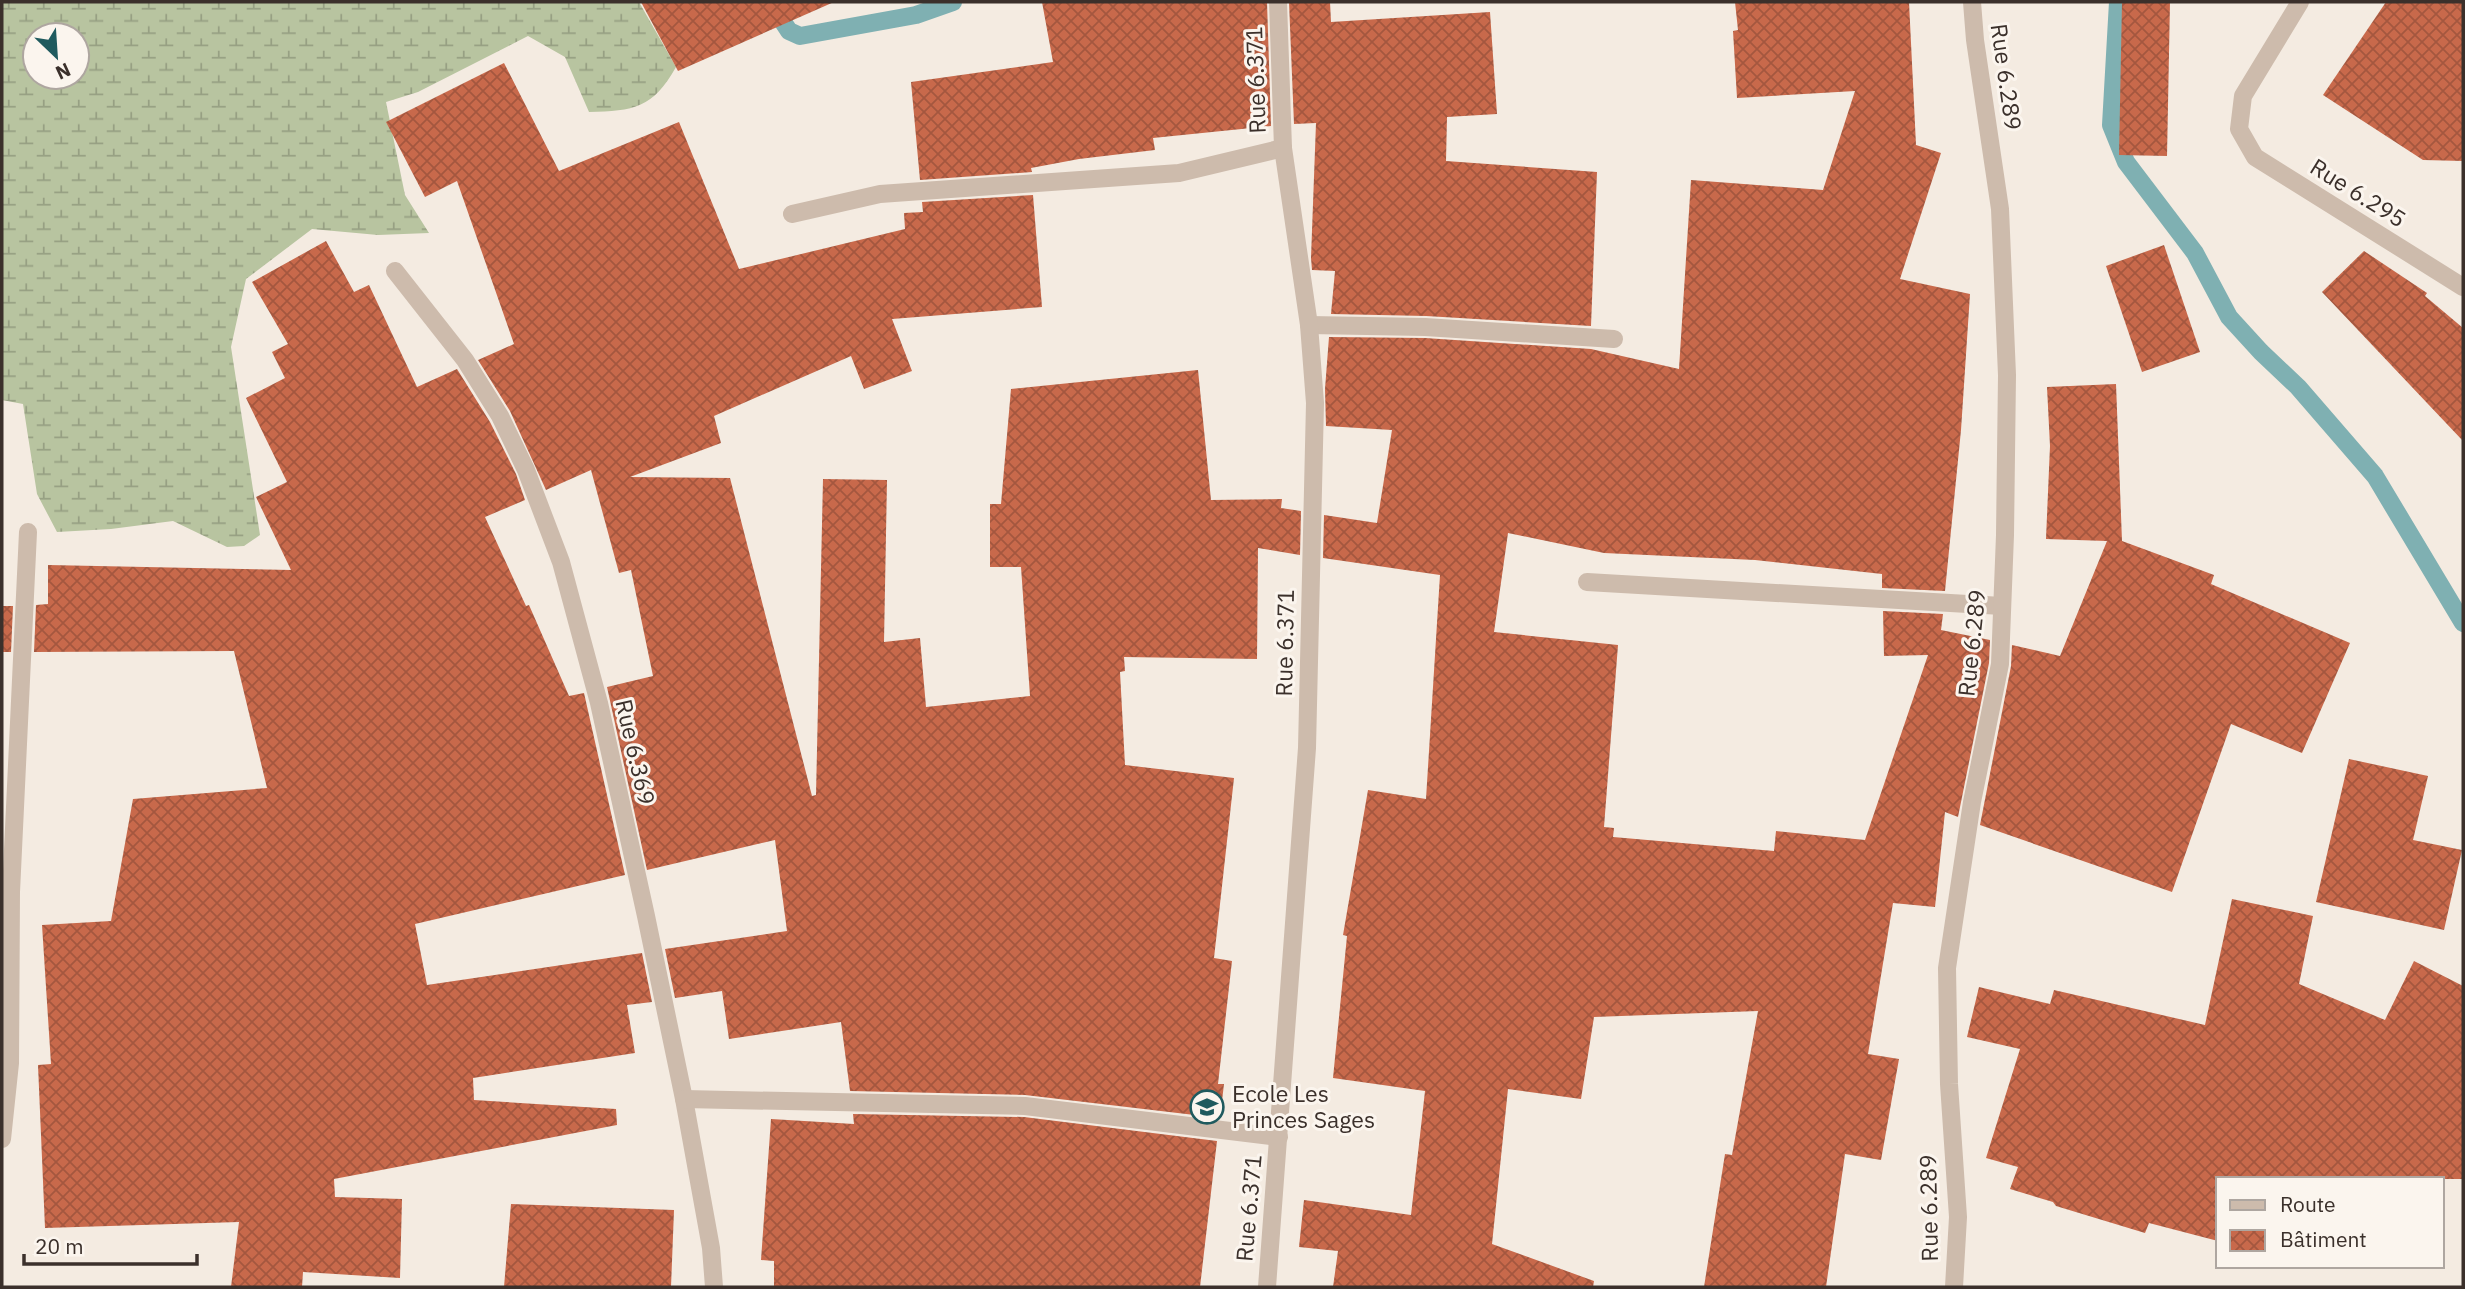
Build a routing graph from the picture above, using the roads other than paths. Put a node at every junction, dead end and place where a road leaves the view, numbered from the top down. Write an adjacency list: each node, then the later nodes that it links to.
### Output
1 (1278, 2): 4 (street, Rue 6.371)
2 (1972, 2): 12 (street, Rue 6.289)
3 (2300, 2): 7 (street, Rue 6.295)
4 (1283, 148): 5 (street); 8 (street, Rue 6.371)
5 (792, 214)
6 (396, 271): 13 (street, Rue 6.369)
7 (2463, 288)
8 (1310, 325): 9 (street); 14 (street, Rue 6.371)
9 (1614, 339)
10 (28, 532): 15 (street)
11 (1587, 582): 12 (street)
12 (2002, 606): 18 (street, Rue 6.289)
13 (684, 1099): 14 (street); 16 (street, Rue 6.369)
14 (1279, 1137): 17 (street, Rue 6.371)
15 (2, 1139)
16 (714, 1287)
17 (1267, 1287)
18 (1954, 1287)

